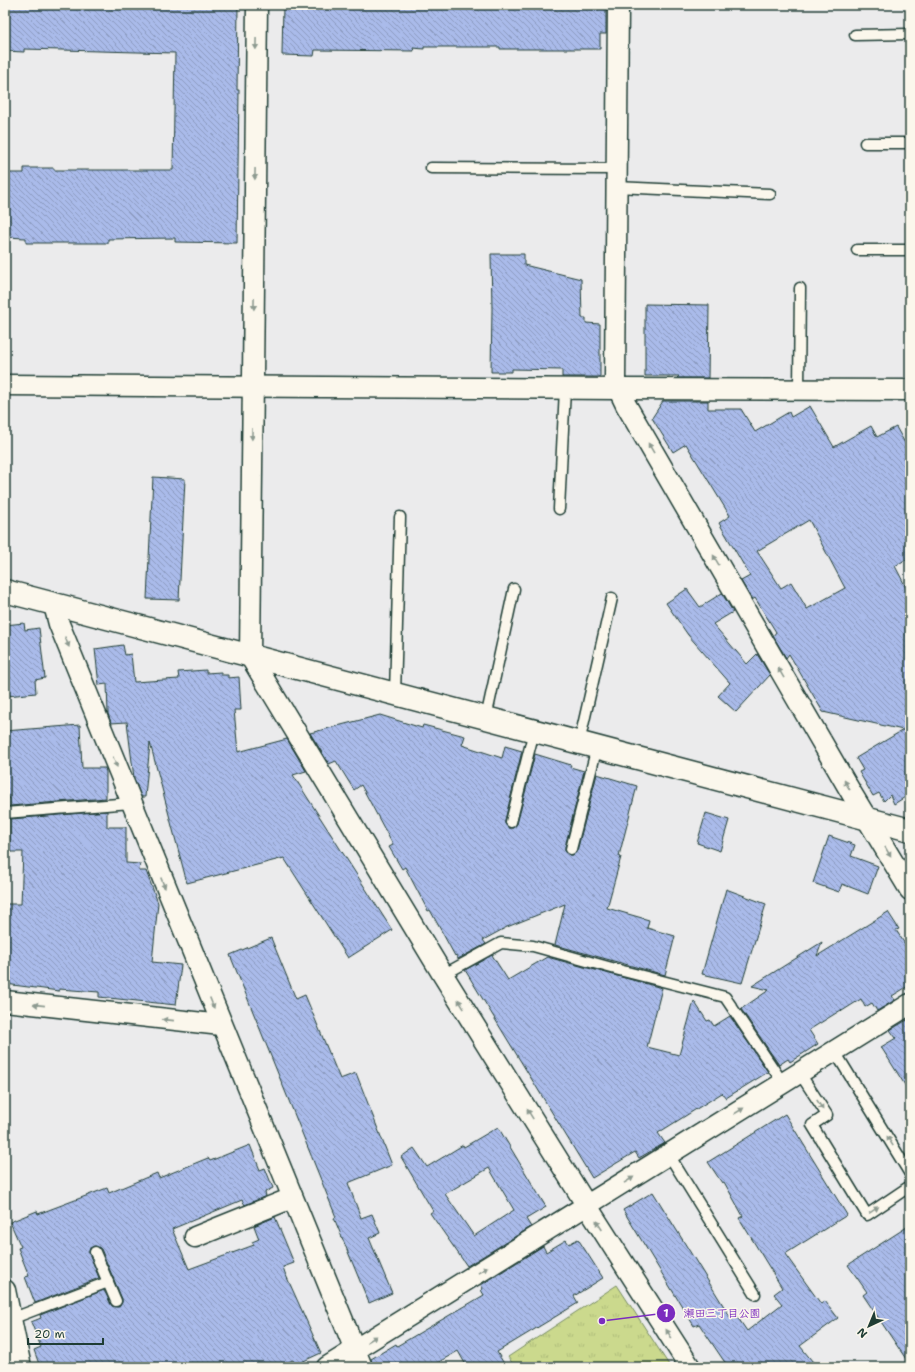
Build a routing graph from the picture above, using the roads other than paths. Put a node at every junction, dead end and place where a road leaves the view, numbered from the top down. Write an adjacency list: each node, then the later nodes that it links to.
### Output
1 (257, 5): 14 (street, one-way to 14)
2 (618, 5): 8 (street)
3 (910, 34): 4 (lane)
4 (855, 35)
5 (865, 143): 6 (lane)
6 (910, 143)
7 (431, 168): 8 (lane)
8 (617, 178): 9 (lane); 16 (street)
9 (770, 194)
10 (857, 250): 11 (lane)
11 (910, 250)
12 (800, 288): 17 (lane)
13 (5, 385): 14 (street)
14 (253, 387): 15 (street); 25 (street, one-way to 25)
15 (565, 388): 16 (street); 19 (lane)
16 (619, 389): 17 (street); 32 (street, one-way to 16)
17 (799, 389): 18 (street)
18 (910, 390)
19 (559, 510)
20 (400, 517): 26 (lane)
21 (514, 589): 27 (lane)
22 (5, 591): 24 (street)
23 (612, 598): 29 (lane)
24 (54, 605): 25 (street); 30 (street, one-way to 30)
25 (250, 656): 26 (street); 37 (street)
26 (395, 694): 27 (street)
27 (486, 718): 28 (street)
28 (534, 731): 29 (street); 33 (lane)
29 (588, 745): 32 (street); 35 (lane)
30 (131, 803): 31 (lane); 40 (street, one-way to 40)
31 (5, 813)
32 (867, 818): 34 (street); 36 (street, one-way to 36)
33 (511, 822)
34 (910, 830)
35 (571, 849)
36 (910, 890)
37 (442, 974): 43 (lane); 48 (street, one-way to 37)
38 (5, 1001): 40 (street, one-way to 38)
39 (910, 1004): 41 (street)
40 (221, 1025): 47 (street)
41 (834, 1050): 42 (street); 45 (lane, one-way to 41)
42 (800, 1072): 43 (street); 46 (lane, one-way to 46)
43 (783, 1083): 44 (street, one-way to 43)
44 (668, 1155): 48 (street, one-way to 44); 53 (lane)
45 (910, 1174)
46 (910, 1186)
47 (292, 1198): 49 (street); 56 (street)
48 (587, 1206): 56 (street, one-way to 48); 59 (street, one-way to 48)
49 (195, 1237)
50 (95, 1252): 51 (lane)
51 (108, 1282): 54 (lane); 55 (lane)
52 (5, 1290): 55 (street)
53 (755, 1294)
54 (116, 1301)
55 (11, 1319): 57 (street)
56 (359, 1358): 58 (street)
57 (16, 1366)
58 (327, 1367)
59 (690, 1367)

